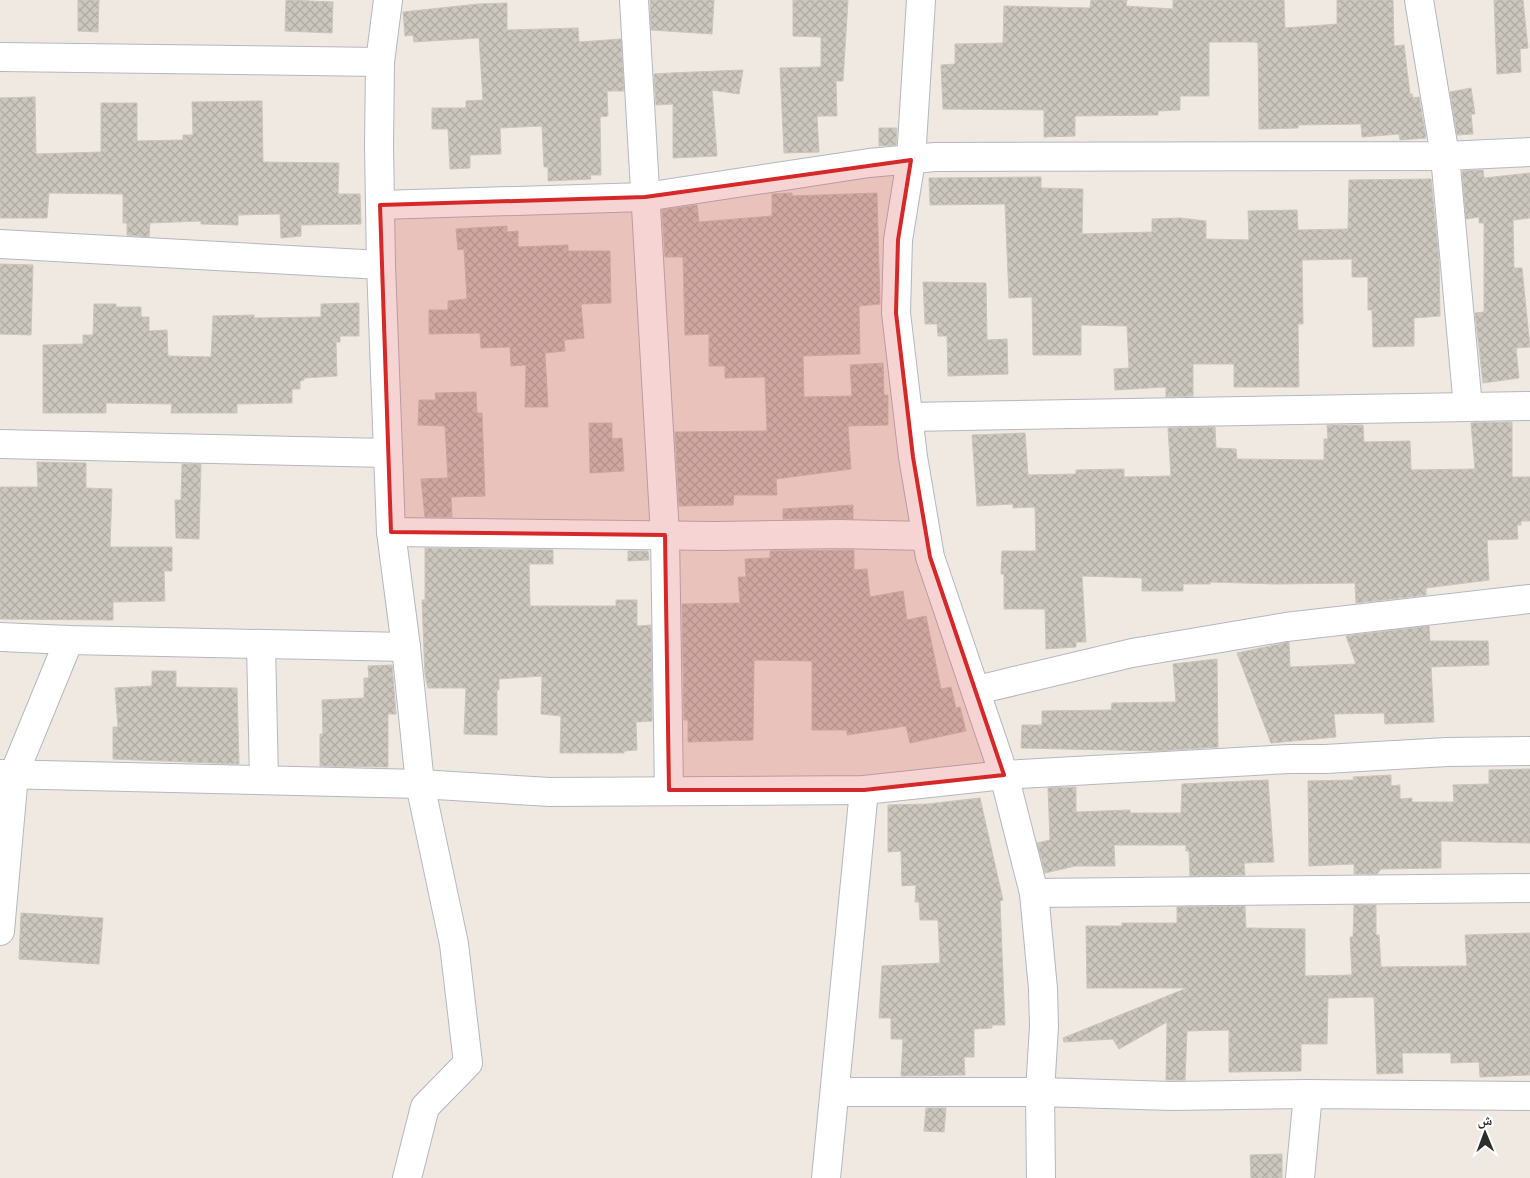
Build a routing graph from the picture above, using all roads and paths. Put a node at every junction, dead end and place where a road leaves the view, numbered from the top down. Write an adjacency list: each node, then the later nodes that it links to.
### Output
1 (388, 0): 6 (street)
2 (634, 0): 10 (street)
3 (921, 0): 9 (street)
4 (1419, 0): 8 (street)
5 (0, 56): 6 (street)
6 (380, 62): 11 (street)
7 (1530, 152): 8 (street)
8 (1445, 156): 9 (street); 15 (street)
9 (912, 160): 10 (street); 16 (street)
10 (645, 197): 11 (street); 20 (street)
11 (380, 205): 13 (street)
12 (0, 244): 13 (street)
13 (381, 265): 18 (street)
14 (1530, 406): 15 (street)
15 (1468, 407): 16 (street)
16 (909, 417): 21 (street)
17 (0, 444): 18 (street)
18 (387, 453): 19 (street)
19 (391, 532): 20 (street); 26 (street)
20 (665, 535): 21 (street); 33 (street)
21 (925, 536): 27 (street)
22 (1530, 599): 27 (street)
23 (0, 636): 24 (street)
24 (70, 640): 25 (street); 29 (street)
25 (261, 645): 26 (street); 31 (street)
26 (406, 647): 32 (street)
27 (977, 690): 30 (street)
28 (1530, 751): 30 (street)
29 (7, 774): 31 (street); 37 (street)
30 (1004, 775): 34 (street); 36 (street)
31 (264, 780): 32 (street)
32 (420, 784): 33 (street); 42 (street)
33 (669, 790): 34 (street)
34 (864, 790): 38 (street)
35 (1530, 888): 36 (street)
36 (1034, 894): 39 (street)
37 (0, 930)
38 (836, 1092): 39 (street); 43 (street)
39 (1040, 1092): 40 (street); 44 (street)
40 (1308, 1094): 41 (street); 45 (street)
41 (1530, 1096)
42 (407, 1178)
43 (826, 1178)
44 (1041, 1178)
45 (1300, 1178)

